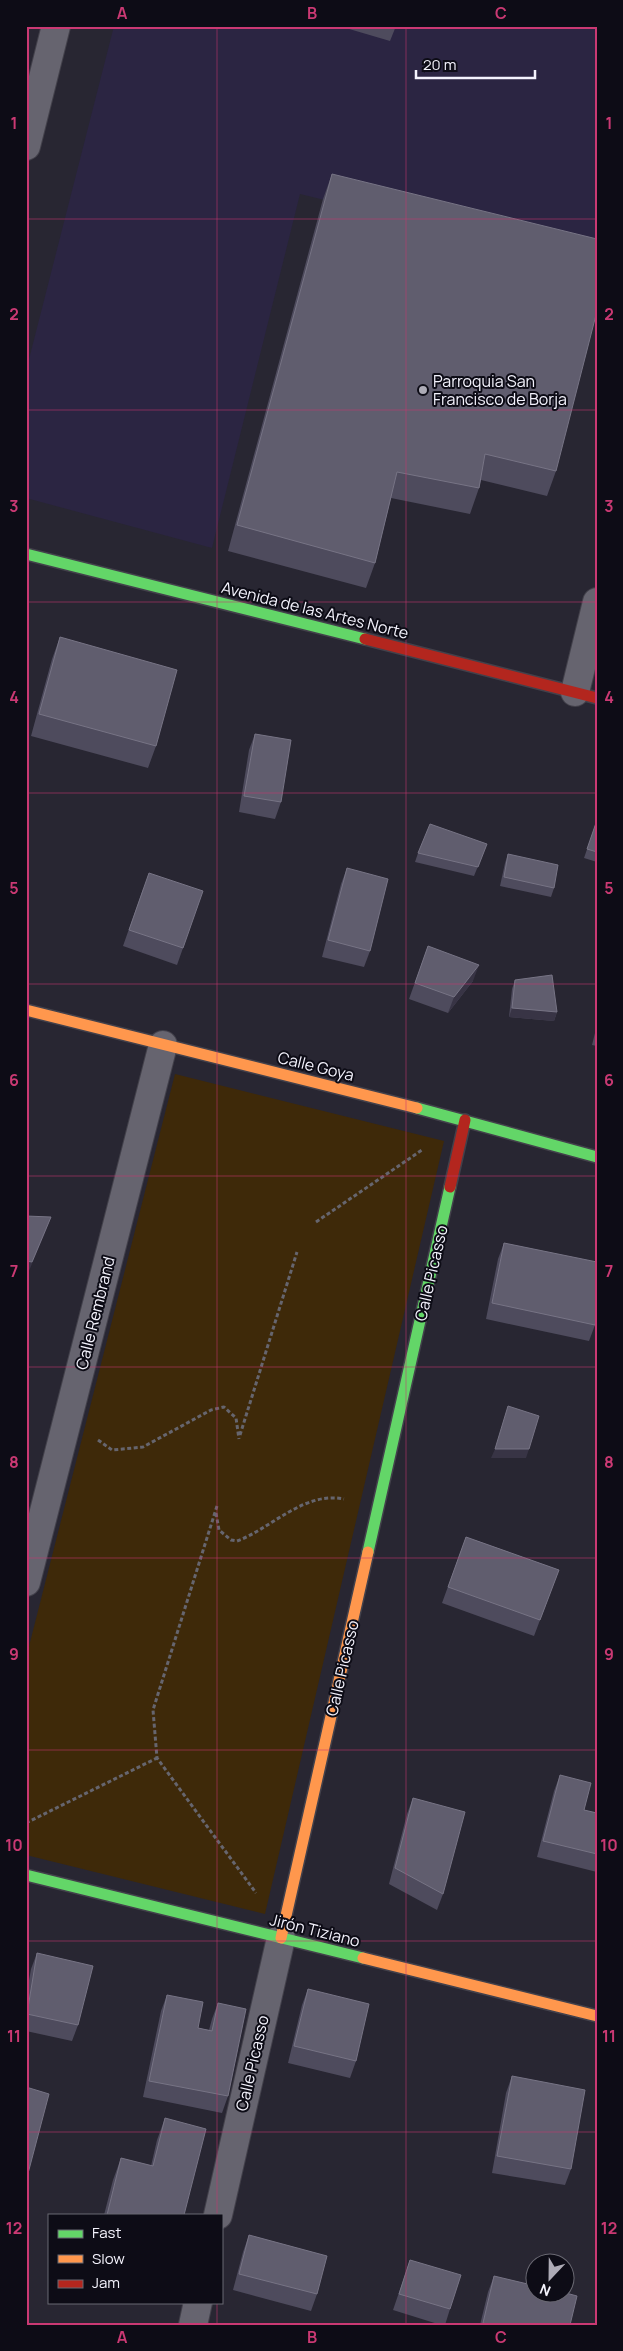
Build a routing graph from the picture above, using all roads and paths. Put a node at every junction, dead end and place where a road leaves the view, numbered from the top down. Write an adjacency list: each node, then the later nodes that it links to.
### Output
1 (56, 26): 2 (street)
2 (26, 146)
3 (26, 554): 5 (street, Avenida de las Artes Norte)
4 (597, 602): 5 (street)
5 (586, 695)
6 (26, 1010): 7 (street, Calle Goya)
7 (163, 1045): 8 (street, Calle Goya); 12 (street, Calle Rembrand)
8 (465, 1120): 9 (street, Calle Goya); 10 (path); 13 (street, Calle Picasso)
9 (597, 1157)
10 (316, 1222)
11 (297, 1252): 12 (path)
12 (75, 1392): 14 (street, Calle Rembrand)
13 (372, 1538): 15 (path); 18 (street, Calle Picasso)
14 (26, 1582)
15 (157, 1758): 16 (path); 18 (path)
16 (26, 1823)
17 (26, 1875): 18 (street, Jirón Tiziano)
18 (282, 1934): 19 (street, Jirón Tiziano); 20 (street, Calle Picasso)
19 (597, 2016)
20 (218, 2214)
21 (198, 2304): 22 (street)
22 (193, 2325)

